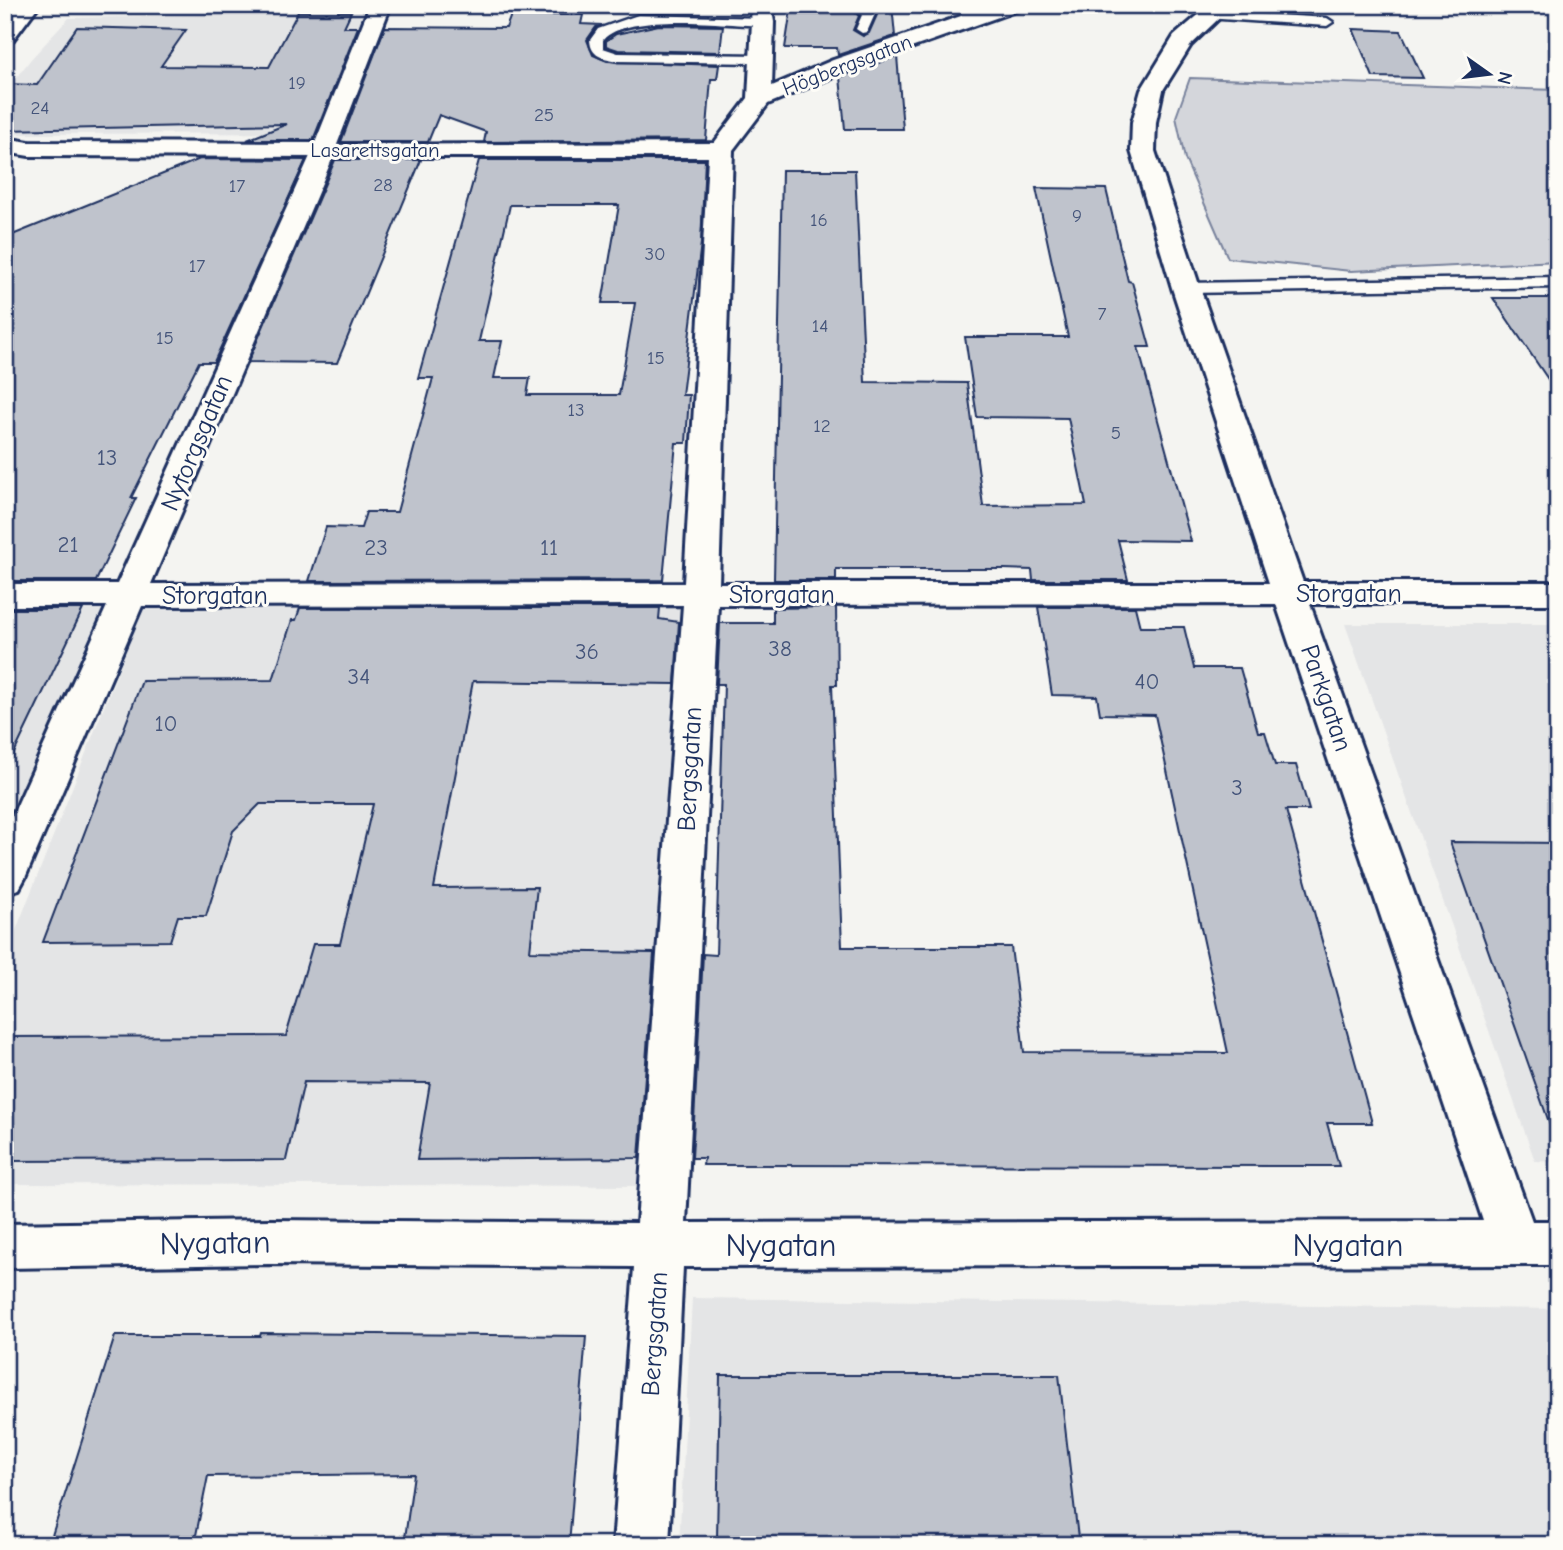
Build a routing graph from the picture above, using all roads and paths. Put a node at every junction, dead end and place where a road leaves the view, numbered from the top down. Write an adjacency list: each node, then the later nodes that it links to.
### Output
1 (29, 5): 11 (main road)
2 (381, 5): 15 (main road, Nytorgsgatan)
3 (789, 5): 7 (lane)
4 (856, 5): 10 (lane)
5 (1014, 5): 8 (main road, Högbergsgatan)
6 (1217, 10): 9 (lane); 18 (main road, Parkgatan)
7 (762, 12): 12 (main road); 12 (lane)
8 (968, 14): 13 (main road, Högbergsgatan)
9 (1327, 22)
10 (862, 29)
11 (5, 35)
12 (761, 59): 13 (main road)
13 (760, 99): 16 (main road)
14 (13, 149): 15 (main road, Lasarettsgatan)
15 (324, 150): 16 (main road, Lasarettsgatan); 23 (main road, Nytorgsgatan)
16 (721, 150): 21 (main road, Bergsgatan)
17 (1558, 282): 18 (lane)
18 (1186, 288): 22 (main road, Parkgatan)
19 (1558, 593): 22 (main road, Storgatan)
20 (5, 595): 23 (main road, Storgatan)
21 (701, 595): 22 (main road, Storgatan); 23 (main road, Storgatan); 26 (main road, Bergsgatan)
22 (1291, 595): 25 (main road, Parkgatan)
23 (131, 596): 24 (main road, Nytorgsgatan)
24 (5, 878)
25 (1537, 1242): 26 (main road, Nygatan)
26 (661, 1245): 27 (main road, Nygatan); 28 (main road, Bergsgatan)
27 (5, 1247)
28 (641, 1545)

